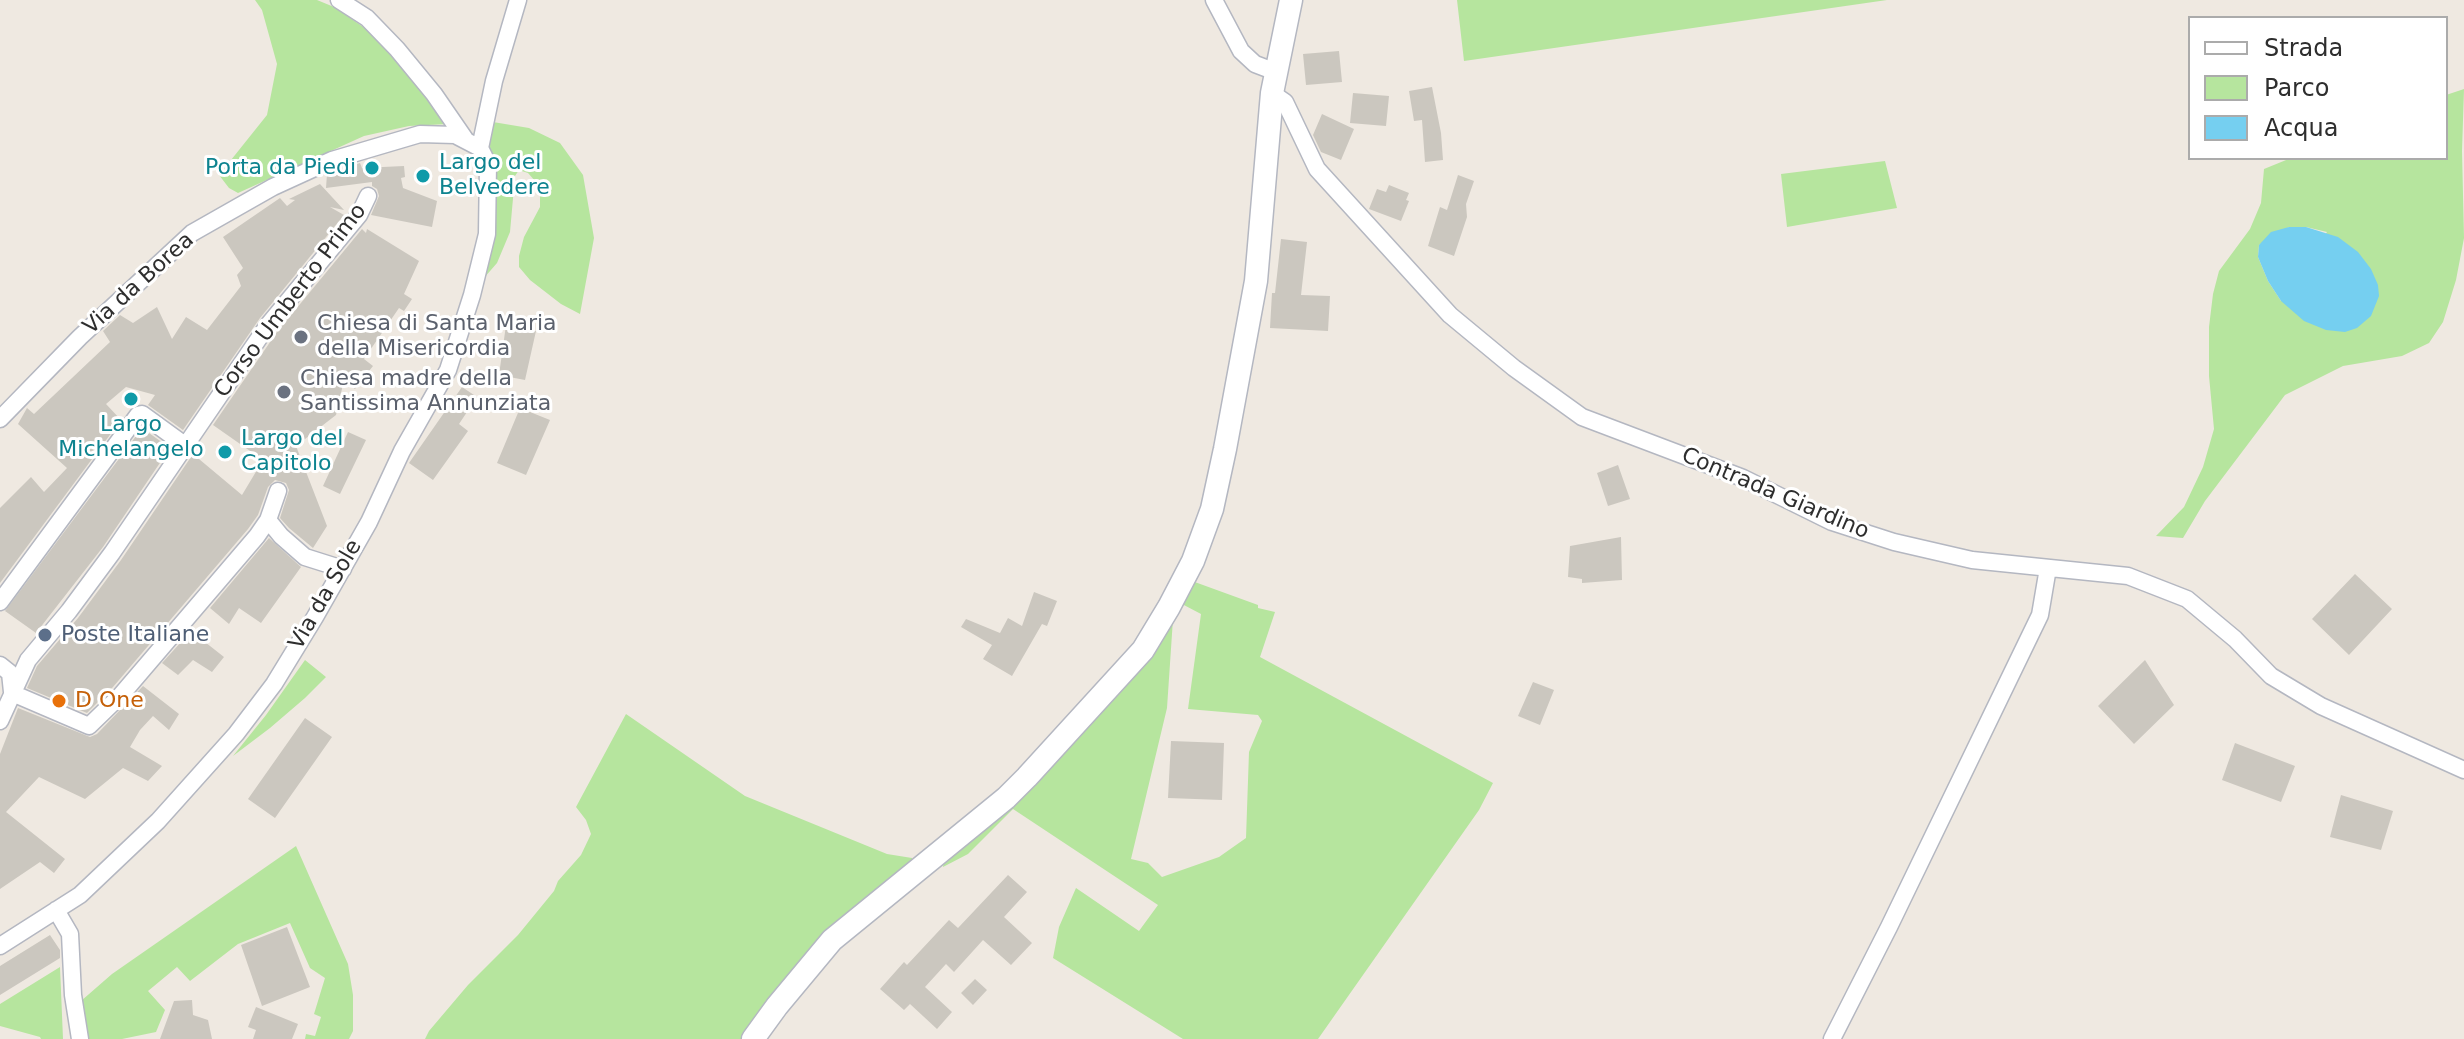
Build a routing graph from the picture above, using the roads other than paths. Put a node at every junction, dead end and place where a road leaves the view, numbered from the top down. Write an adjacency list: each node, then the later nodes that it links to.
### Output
1 (339, 0): 6 (street)
2 (518, 0): 6 (street)
3 (1214, 0): 5 (street)
4 (1291, 0): 5 (main road)
5 (1274, 82): 12 (street, Contrada Giardino); 22 (main road)
6 (473, 144): 8 (street, Via da Borea); 13 (street, Via da Sole)
7 (368, 196): 9 (street, Corso Umberto Primo)
8 (0, 419)
9 (186, 446): 14 (street); 16 (street, Corso Umberto Primo)
10 (278, 491): 11 (street)
11 (268, 520): 13 (street); 16 (street)
12 (2048, 568): 18 (street, Contrada Giardino); 23 (street)
13 (343, 569): 19 (street, Via da Sole)
14 (0, 602)
15 (0, 665): 16 (street)
16 (15, 694): 17 (street, Corso Umberto Primo)
17 (0, 721)
18 (2464, 770)
19 (56, 910): 20 (street, Via da Sole); 21 (street)
20 (0, 946)
21 (80, 1039)
22 (753, 1039)
23 (1832, 1039)

